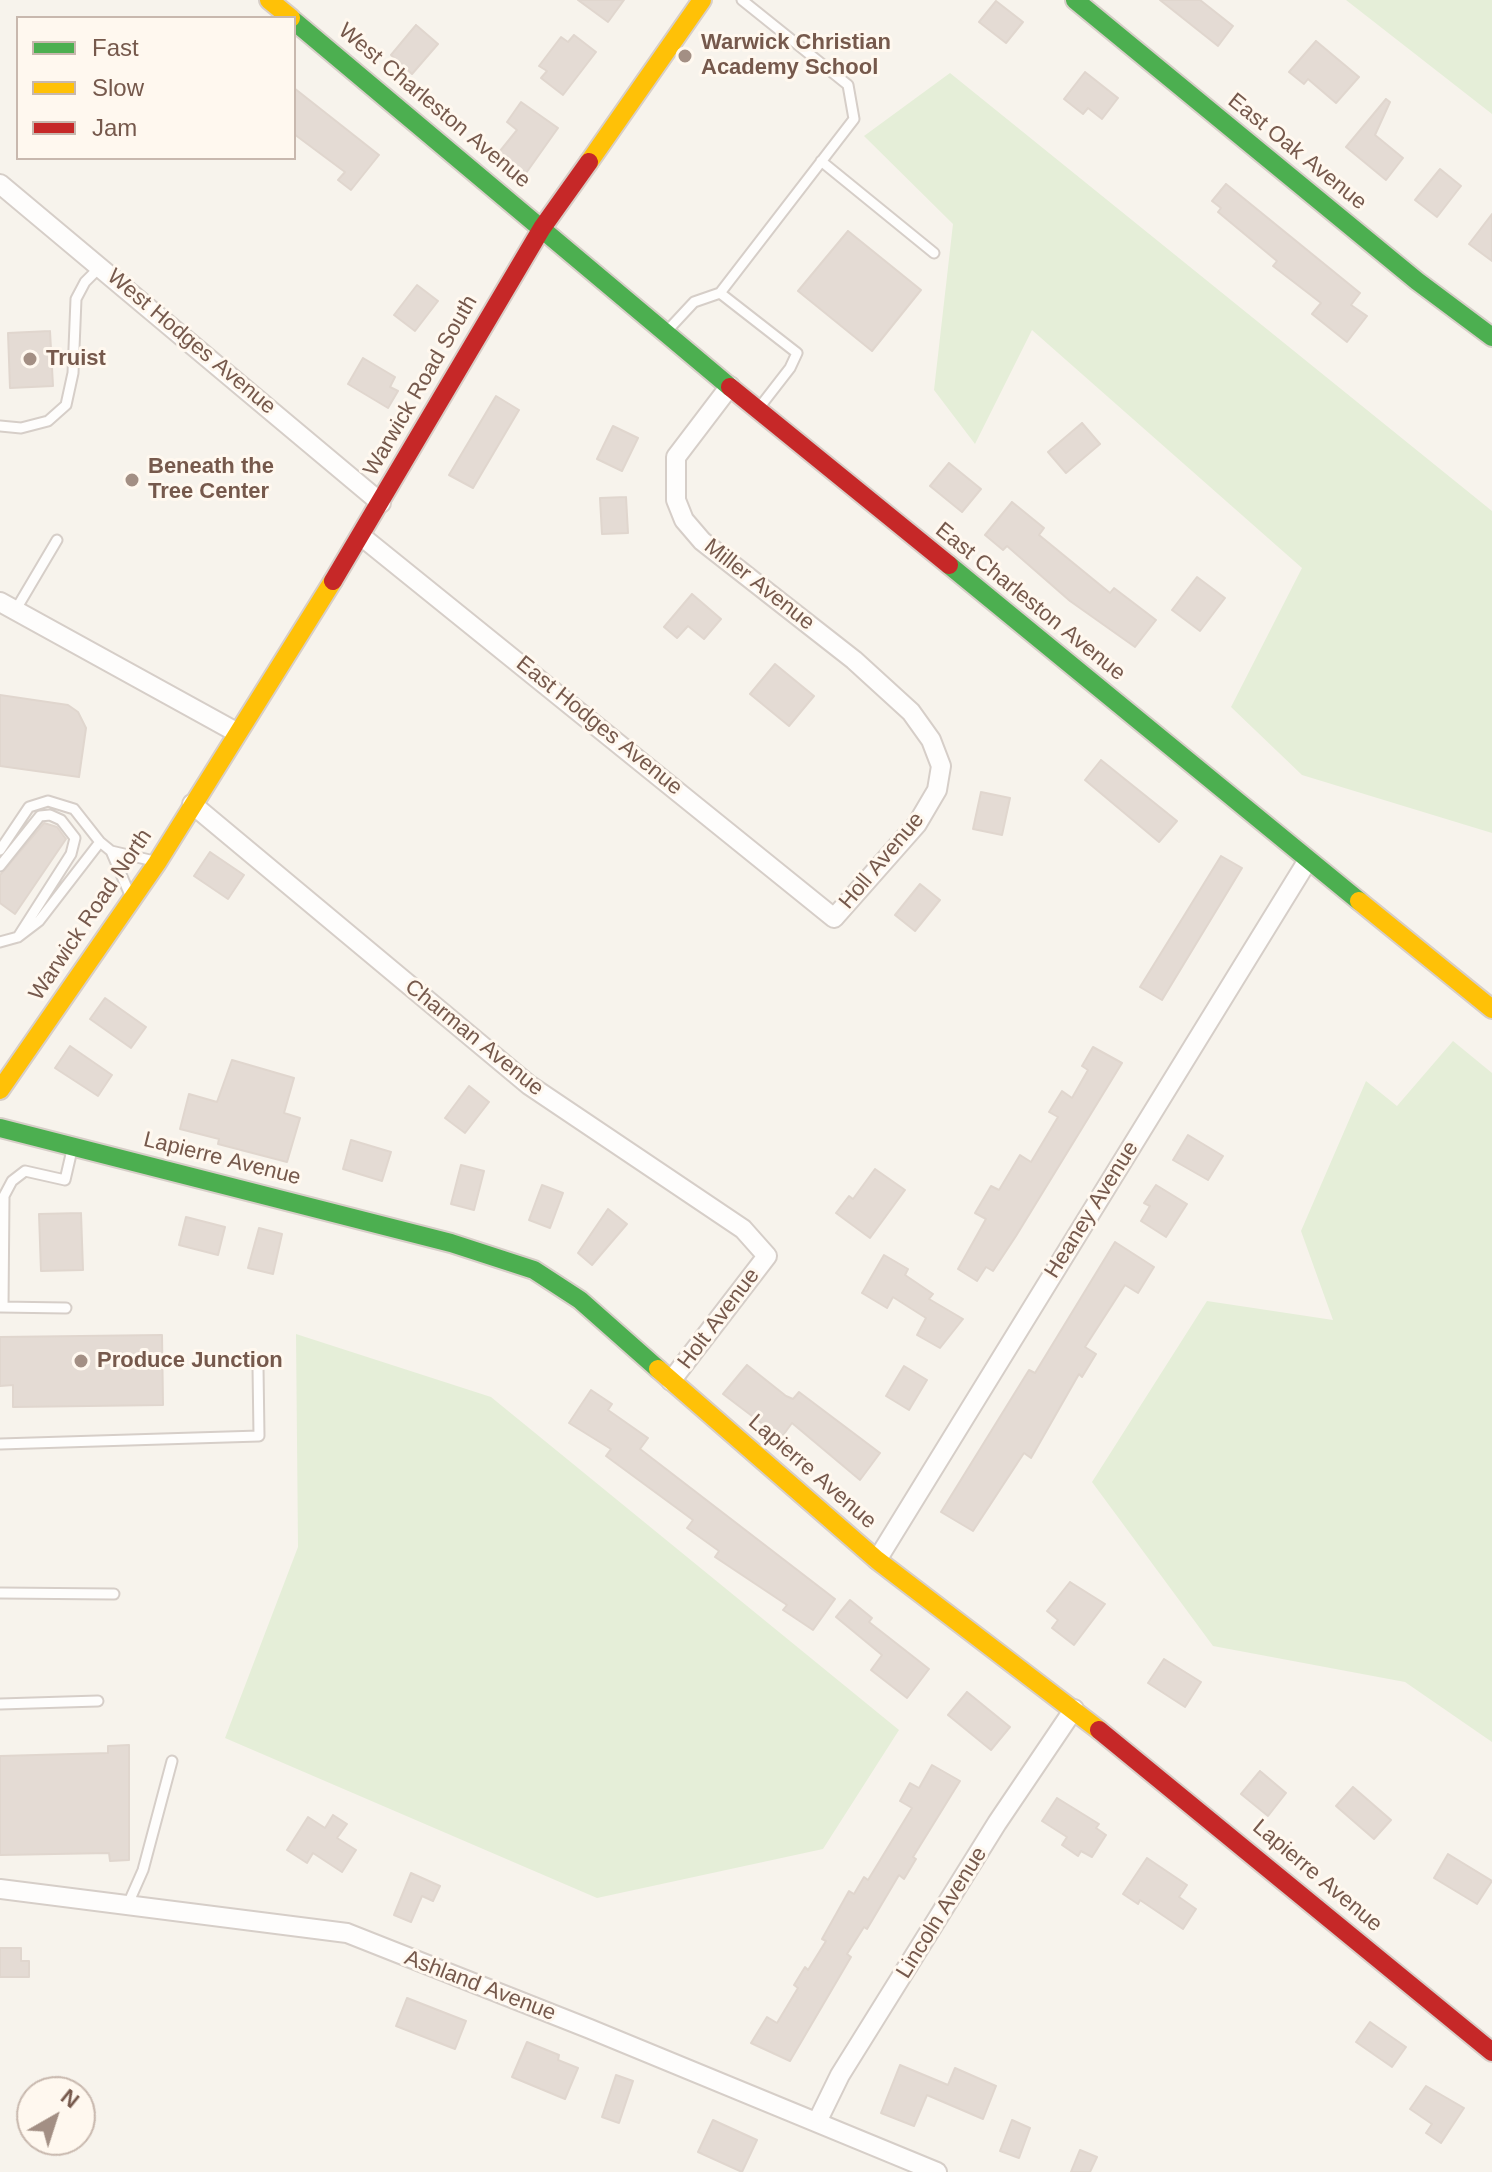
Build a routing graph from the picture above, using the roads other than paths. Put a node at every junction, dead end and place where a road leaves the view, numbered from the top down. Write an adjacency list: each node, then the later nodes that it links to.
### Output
1 (269, 0): 5 (street, West Charleston Avenue)
2 (702, 0): 9 (street, Warwick Road South)
3 (742, 0): 7 (lane)
4 (1075, 0): 14 (street, East Oak Avenue)
5 (288, 16)
6 (296, 22): 9 (street, West Charleston Avenue)
7 (821, 161): 10 (lane); 12 (lane)
8 (0, 184): 11 (street, West Hodges Avenue)
9 (542, 228): 13 (street, East Charleston Avenue); 18 (street, Warwick Road South)
10 (934, 253)
11 (101, 266): 17 (lane); 18 (street, West Hodges Avenue)
12 (720, 293): 13 (lane); 16 (lane)
13 (665, 334): 15 (street, East Charleston Avenue)
14 (1492, 337)
15 (730, 386): 16 (street, East Charleston Avenue); 23 (street, Miller Avenue)
16 (758, 409): 28 (street, East Charleston Avenue)
17 (0, 426)
18 (381, 503): 19 (street, Warwick Road South)
19 (361, 536): 22 (street, Warwick Road South); 32 (street, East Hodges Avenue)
20 (57, 540): 21 (lane)
21 (7, 606): 22 (street)
22 (236, 732): 24 (street, Warwick Road South)
23 (938, 759): 32 (street, Holl Avenue)
24 (192, 804): 29 (street, Warwick Road North); 39 (street, Charman Avenue)
25 (100, 842): 26 (lane); 27 (lane); 33 (lane)
26 (0, 850)
27 (111, 851): 29 (lane); 31 (lane)
28 (1308, 860): 35 (street, East Charleston Avenue); 45 (street, Heaney Avenue)
29 (157, 863): 31 (street, Warwick Road North)
30 (0, 866): 33 (lane)
31 (132, 899): 36 (street, Warwick Road North)
32 (834, 918)
33 (18, 937): 34 (lane)
34 (0, 942)
35 (1492, 1009)
36 (0, 1090)
37 (0, 1128): 38 (street, Lapierre Avenue)
38 (73, 1146): 40 (lane); 43 (street, Lapierre Avenue)
39 (767, 1256): 43 (street, Holt Avenue)
40 (2, 1307): 41 (lane)
41 (66, 1308)
42 (258, 1367): 44 (lane)
43 (671, 1381): 45 (street, Lapierre Avenue)
44 (0, 1444)
45 (877, 1560): 50 (street, Lapierre Avenue)
46 (0, 1593): 47 (lane)
47 (114, 1594)
48 (98, 1701): 49 (lane)
49 (0, 1704)
50 (1074, 1709): 54 (street, Lapierre Avenue); 55 (street, Lincoln Avenue)
51 (172, 1761): 53 (lane)
52 (0, 1889): 53 (street, Ashland Avenue)
53 (128, 1904): 55 (street, Ashland Avenue)
54 (1492, 2052)
55 (817, 2122): 56 (street, Ashland Avenue)
56 (937, 2172)

